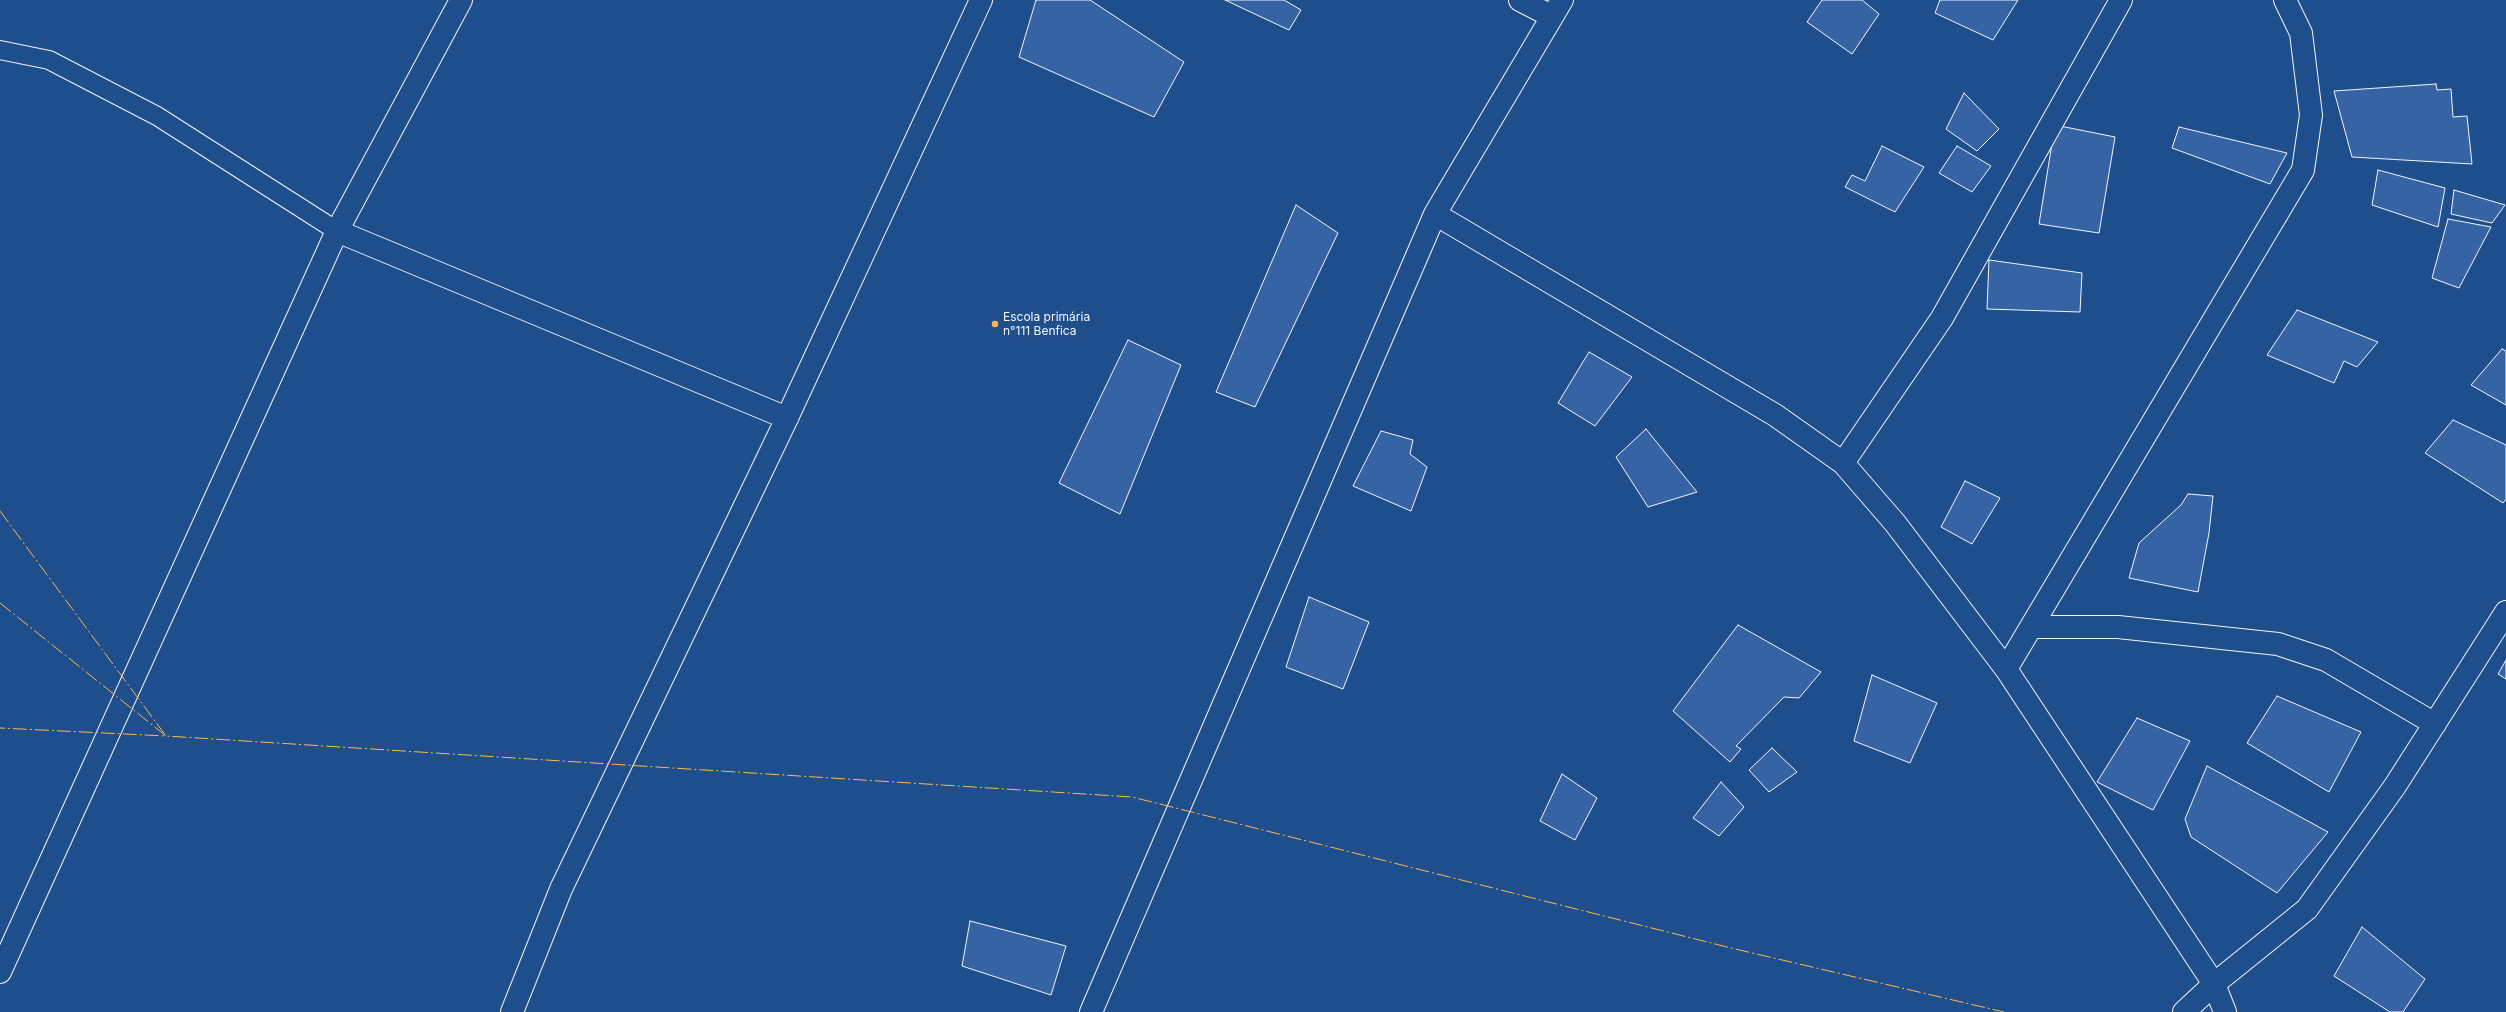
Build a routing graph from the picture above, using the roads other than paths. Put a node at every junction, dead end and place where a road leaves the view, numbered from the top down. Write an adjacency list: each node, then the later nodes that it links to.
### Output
1 (461, 0): 9 (street)
2 (981, 0): 10 (street)
3 (1520, 0): 6 (street)
4 (2122, 0): 11 (street)
5 (2285, 0): 13 (street)
6 (1556, 8): 8 (street)
7 (0, 50): 9 (lane)
8 (1435, 214): 11 (street); 19 (street)
9 (337, 231): 10 (street); 16 (street)
10 (787, 418): 18 (street)
11 (1843, 463): 14 (street)
12 (2506, 612): 15 (street)
13 (2032, 627): 14 (street); 15 (street)
14 (2006, 669): 17 (street)
15 (2435, 724): 17 (street)
16 (0, 972)
17 (2214, 984): 20 (street); 21 (street)
18 (512, 1012)
19 (1091, 1012)
20 (2184, 1012)
21 (2225, 1012)

